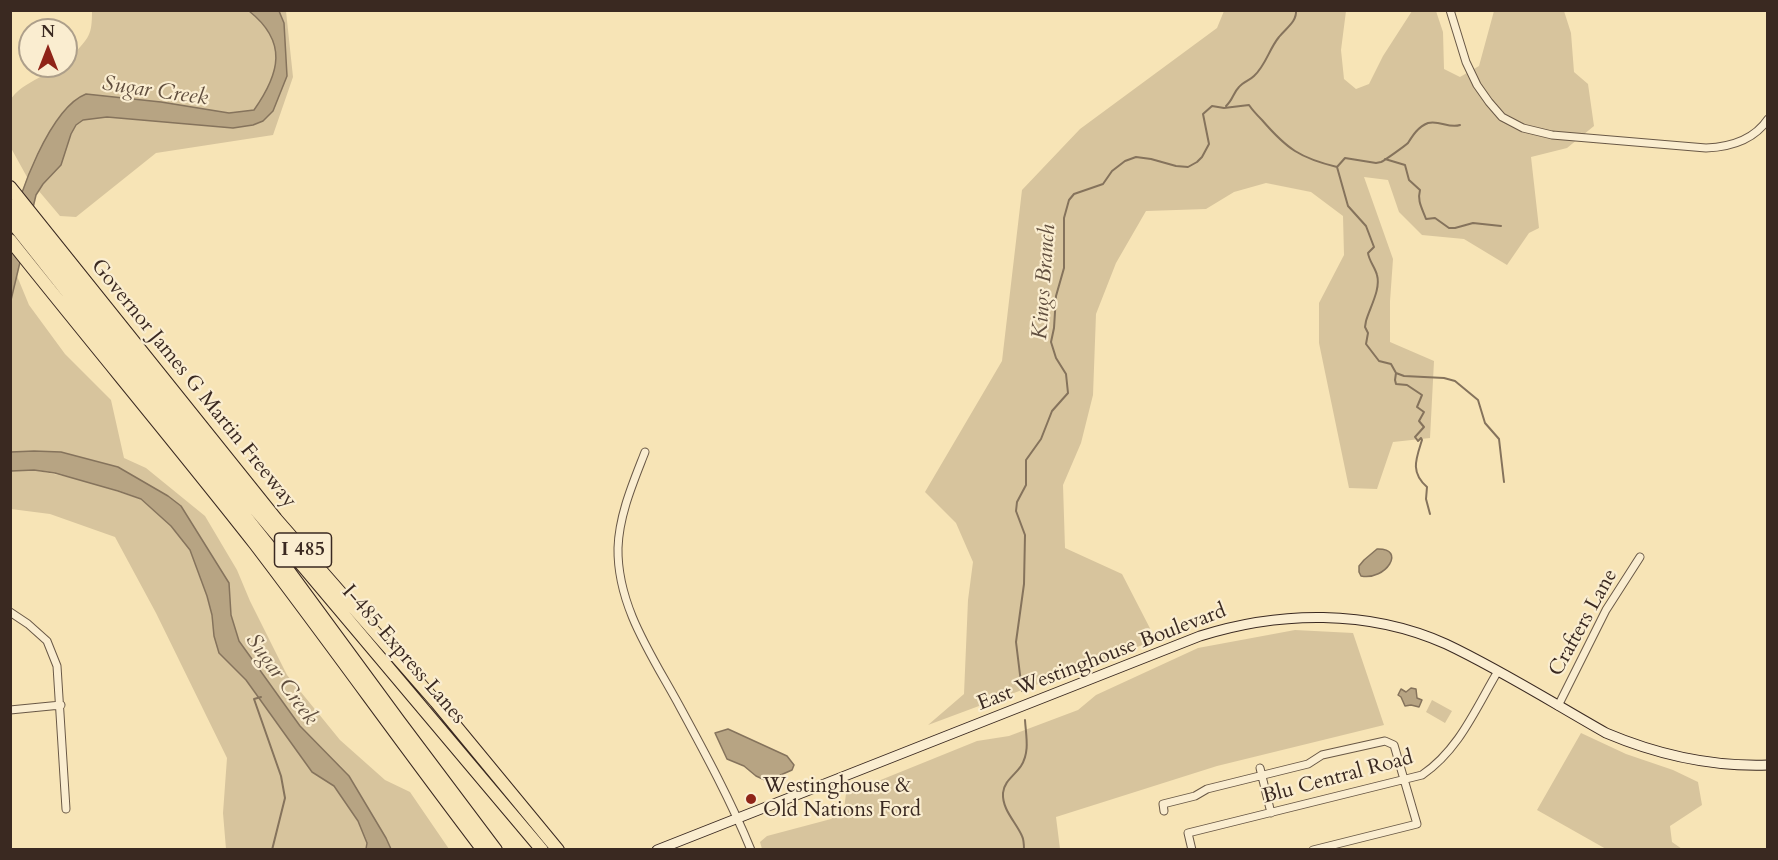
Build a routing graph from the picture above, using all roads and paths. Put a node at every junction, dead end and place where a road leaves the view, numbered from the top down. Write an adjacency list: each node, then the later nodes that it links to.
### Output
1 (1450, 10): 2 (street)
2 (1767, 119)
3 (10, 187): 7 (highway, Governor James G Martin Freeway / I 485)
4 (10, 205): 7 (highway, I-485 Express Lanes / I 485)
5 (10, 220): 7 (highway, I-485 Express Lanes / I 485)
6 (10, 240): 24 (highway, I 485)
7 (49, 253): 11 (highway, Governor James G Martin Freeway / I 485); 16 (highway, I-485 Express Lanes / I 485); 25 (highway, I-485 Express Lanes / I 485)
8 (645, 452): 23 (street)
9 (1640, 557): 14 (street, Crafters Lane)
10 (10, 612): 13 (street)
11 (384, 642): 16 (highway); 27 (highway, Governor James G Martin Freeway / I 485)
12 (1498, 671): 14 (main road, East Westinghouse Boulevard); 19 (street, Blu Central Road); 23 (main road, East Westinghouse Boulevard)
13 (61, 705): 15 (street); 20 (street)
14 (1558, 706): 17 (main road, East Westinghouse Boulevard)
15 (10, 710)
16 (458, 748): 26 (highway, I-485 Express Lanes / I 485)
17 (1767, 765)
18 (1261, 771): 19 (street); 21 (street); 22 (street)
19 (1404, 781): 22 (street, Blu Central Road); 31 (street)
20 (66, 809)
21 (1164, 811)
22 (1271, 813): 30 (street, Blu Central Road)
23 (737, 818): 28 (main road, East Westinghouse Boulevard); 29 (street)
24 (483, 849)
25 (496, 849)
26 (542, 849)
27 (558, 849)
28 (657, 849)
29 (752, 849)
30 (1192, 849)
31 (1313, 849)

